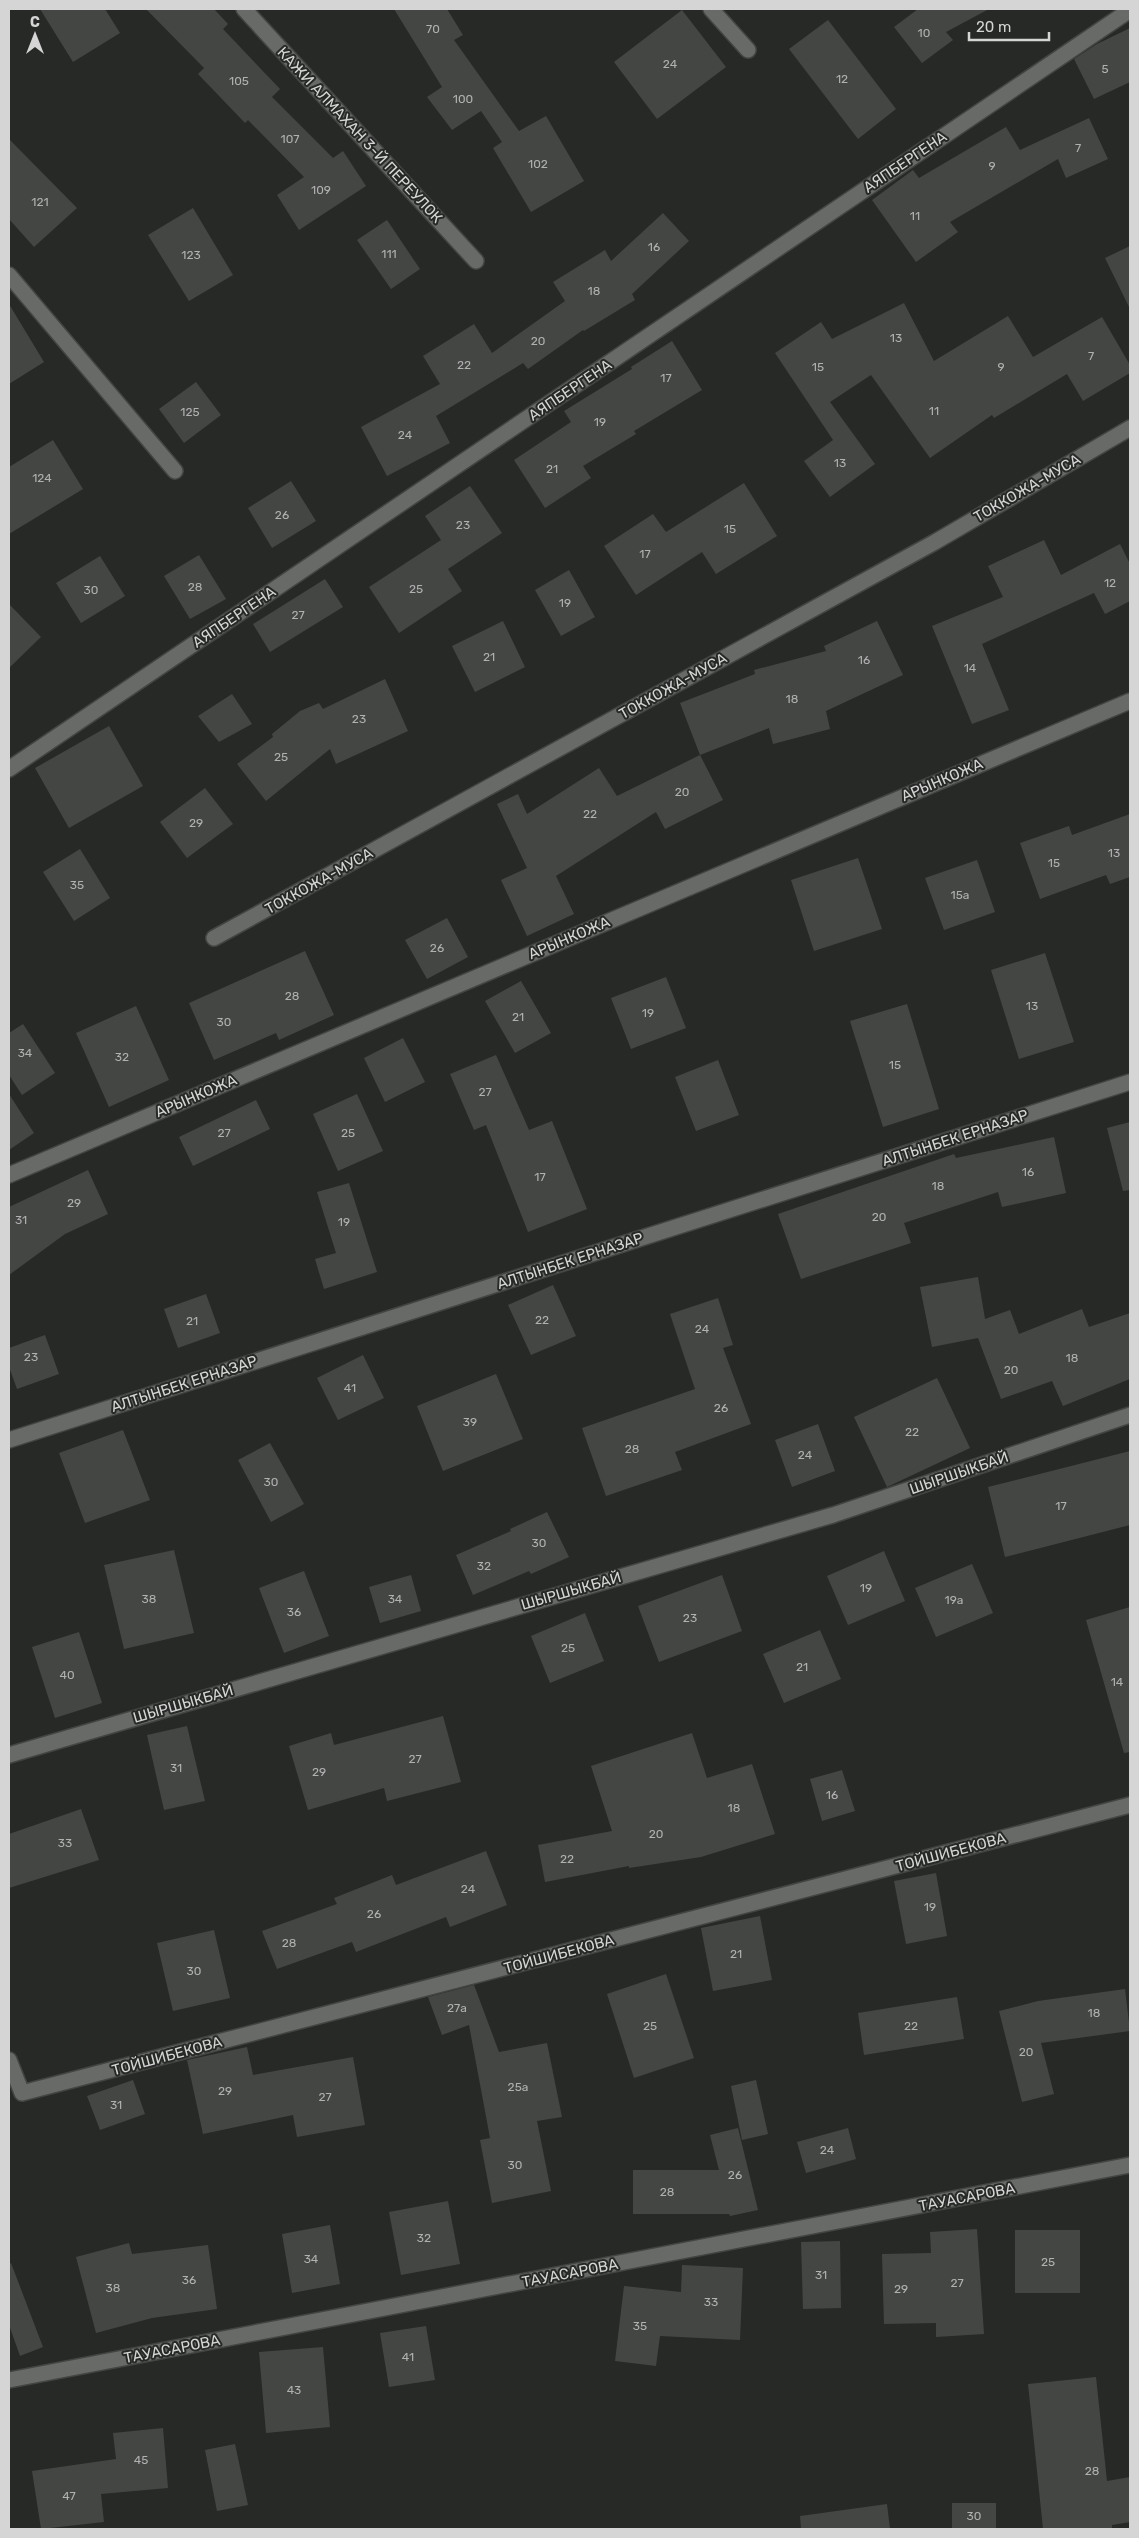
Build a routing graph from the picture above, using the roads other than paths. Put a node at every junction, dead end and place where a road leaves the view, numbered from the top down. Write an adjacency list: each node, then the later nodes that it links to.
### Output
1 (244, 9): 5 (street, КАЖИ АЛМАХАН 3-Й ПЕРЕУЛОК)
2 (712, 9): 4 (street)
3 (1130, 10): 10 (street, АЯПБЕРГЕНА)
4 (748, 50)
5 (476, 261)
6 (9, 274): 8 (street)
7 (1130, 428): 11 (street, ТОККОЖА-МУСА)
8 (175, 471)
9 (1130, 701): 13 (street, АРЫНКОЖА)
10 (9, 769)
11 (214, 938)
12 (1130, 1082): 15 (street, АЛТЫНБЕК ЕРНАЗАР)
13 (9, 1175)
14 (1130, 1415): 16 (street, ШЫРШЫКБАЙ)
15 (9, 1440)
16 (9, 1755)
17 (1130, 1805): 18 (street, ТОЙШИБЕКОВА)
18 (9, 2060)
19 (1130, 2165): 20 (street, ТАУАСАРОВА)
20 (9, 2380)

